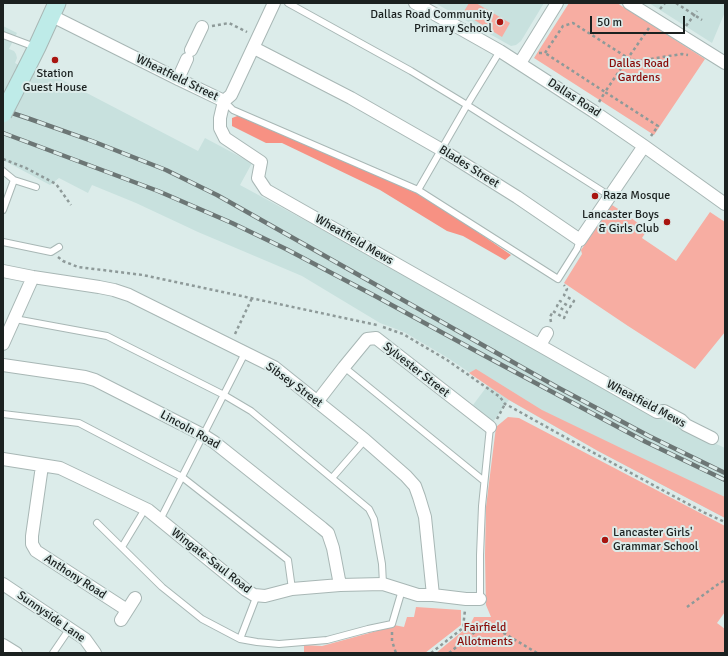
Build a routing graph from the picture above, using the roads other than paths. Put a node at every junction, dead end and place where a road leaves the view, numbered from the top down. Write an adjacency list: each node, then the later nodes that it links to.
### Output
1 (274, 3): 9 (street, Wheatfield Street)
2 (288, 3): 16 (lane)
3 (415, 3): 11 (street, Dallas Road)
4 (557, 3): 12 (street)
5 (629, 3): 13 (street)
6 (54, 9): 10 (street); 14 (street, Wheatfield Street)
7 (202, 28): 14 (street)
8 (3, 35): 10 (lane)
9 (256, 42): 15 (street, Wheatfield Street); 19 (street, Blades Street)
10 (37, 47): 17 (street, bridge)
11 (500, 51): 12 (street, Dallas Road); 16 (lane)
12 (520, 63): 18 (street, Dallas Road)
13 (725, 63)
14 (178, 79): 15 (street, Wheatfield Street)
15 (224, 101): 23 (lane); 35 (street, Wheatfield Mews)
16 (467, 105): 19 (lane); 24 (lane)
17 (3, 114)
18 (644, 146): 24 (street); 25 (street, Dallas Road)
19 (442, 150): 23 (lane); 27 (street, Blades Street)
20 (3, 171): 21 (lane)
21 (14, 180): 22 (lane); 26 (lane)
22 (36, 187)
23 (418, 190): 27 (lane)
24 (610, 196): 27 (street)
25 (725, 204)
26 (3, 210)
27 (580, 240)
28 (3, 242): 29 (lane)
29 (59, 247)
30 (3, 271): 31 (street, Sibsey Street)
31 (33, 277): 32 (street); 36 (street, Sibsey Street)
32 (15, 319): 34 (street); 39 (lane)
33 (547, 333): 35 (street)
34 (3, 344)
35 (540, 345): 44 (street, Wheatfield Mews)
36 (245, 353): 39 (lane); 40 (street, Sibsey Street)
37 (3, 365): 43 (street, Lincoln Road)
38 (344, 367): 40 (street, Sylvester Street); 42 (street, Sylvester Street); 50 (lane)
39 (224, 395): 43 (lane); 49 (lane)
40 (317, 402): 45 (street, Sibsey Street)
41 (3, 414): 48 (lane)
42 (490, 427): 50 (lane)
43 (203, 435): 48 (lane); 56 (street, Lincoln Road)
44 (712, 438)
45 (364, 440): 49 (lane); 61 (street, Sibsey Street)
46 (3, 459): 47 (street, Wingate-Saul Road)
47 (42, 466): 51 (street, Wingate-Saul Road); 62 (street, Anthony Road)
48 (182, 477): 52 (lane); 58 (lane)
49 (332, 478): 57 (lane)
50 (484, 481): 63 (lane)
51 (145, 509): 52 (street, Wingate-Saul Road); 54 (lane)
52 (160, 520): 60 (street, Wingate-Saul Road)
53 (97, 523): 54 (lane)
54 (122, 547): 65 (lane)
55 (3, 584): 64 (street, Sunnyside Lane)
56 (340, 584): 57 (street, Wingate-Saul Road); 58 (street, Wingate-Saul Road)
57 (383, 584): 59 (street, Wingate-Saul Road)
58 (292, 590): 60 (street, Wingate-Saul Road)
59 (402, 590): 61 (street, Wingate-Saul Road); 65 (lane)
60 (257, 595): 65 (lane)
61 (433, 595): 63 (street, Wingate-Saul Road)
62 (135, 598)
63 (480, 599)
64 (70, 628): 68 (lane); 69 (street, Sunnyside Lane)
65 (240, 638)
66 (3, 645): 67 (street)
67 (16, 653)
68 (53, 653)
69 (95, 653)

